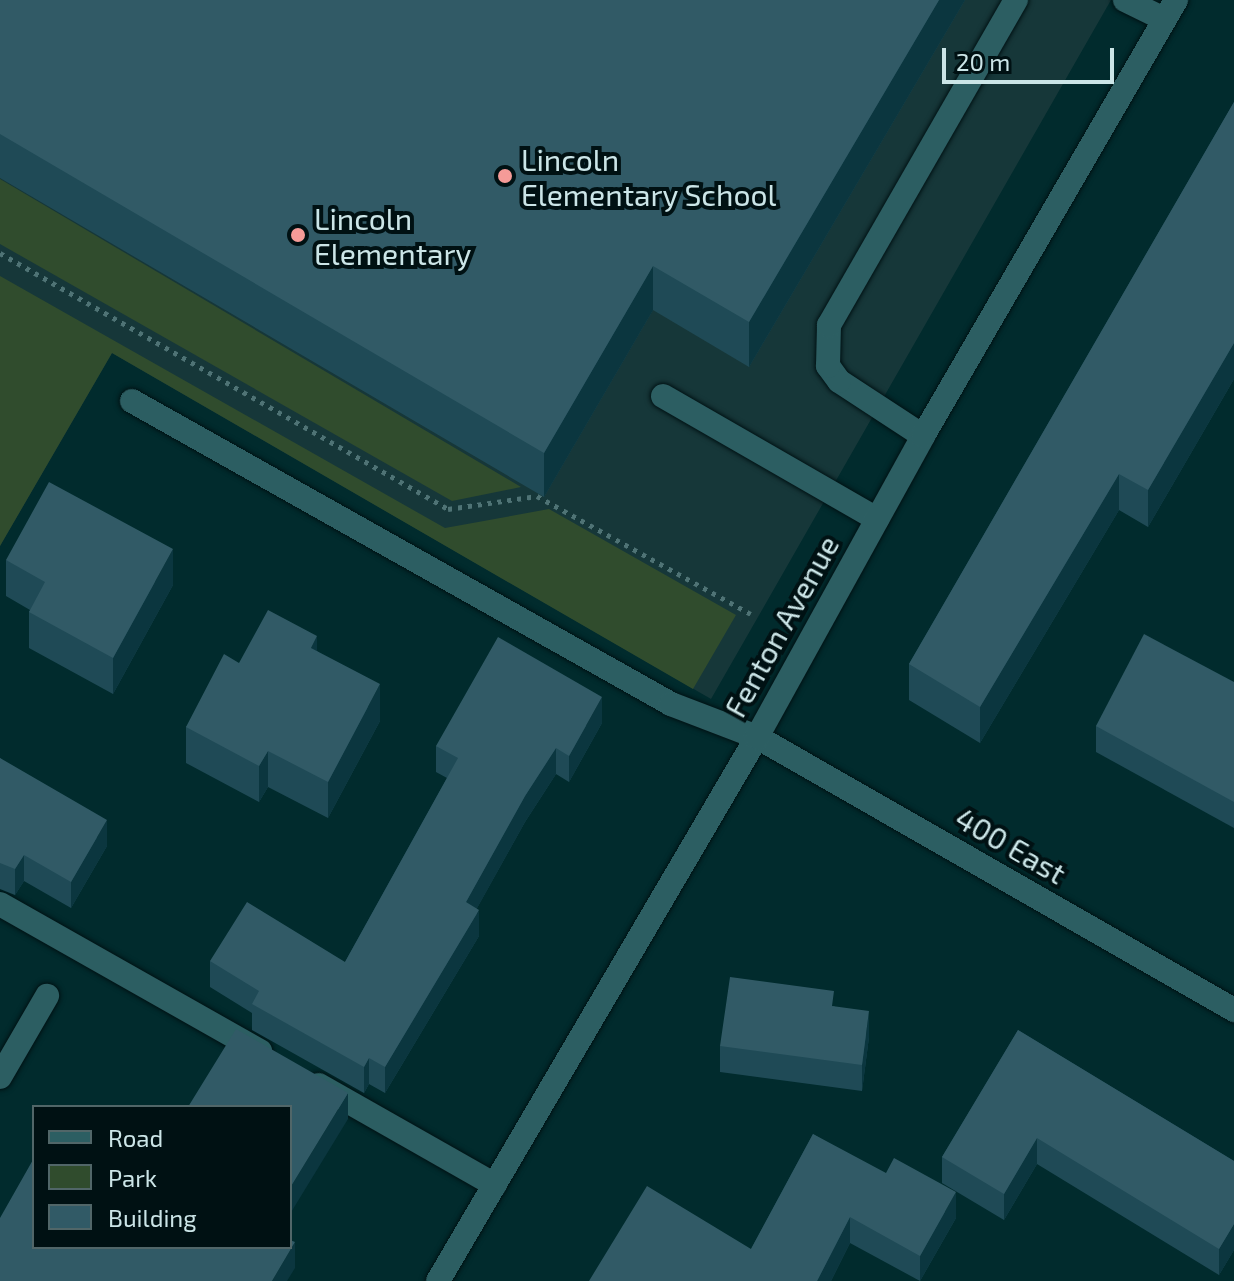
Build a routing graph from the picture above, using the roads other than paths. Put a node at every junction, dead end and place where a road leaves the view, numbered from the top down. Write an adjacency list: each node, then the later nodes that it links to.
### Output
1 (1016, 0): 6 (street)
2 (1125, 0): 3 (street)
3 (1170, 10): 6 (street, Fenton Avenue)
4 (663, 396): 7 (street)
5 (132, 401): 8 (street, 400 East)
6 (923, 436): 7 (street, Fenton Avenue)
7 (877, 519): 8 (street, Fenton Avenue)
8 (757, 737): 11 (street, 400 East); 13 (street, Fenton Avenue)
9 (0, 904): 13 (street)
10 (47, 996): 12 (street)
11 (1234, 1010)
12 (0, 1077)
13 (495, 1185): 14 (street, Fenton Avenue)
14 (438, 1281)

